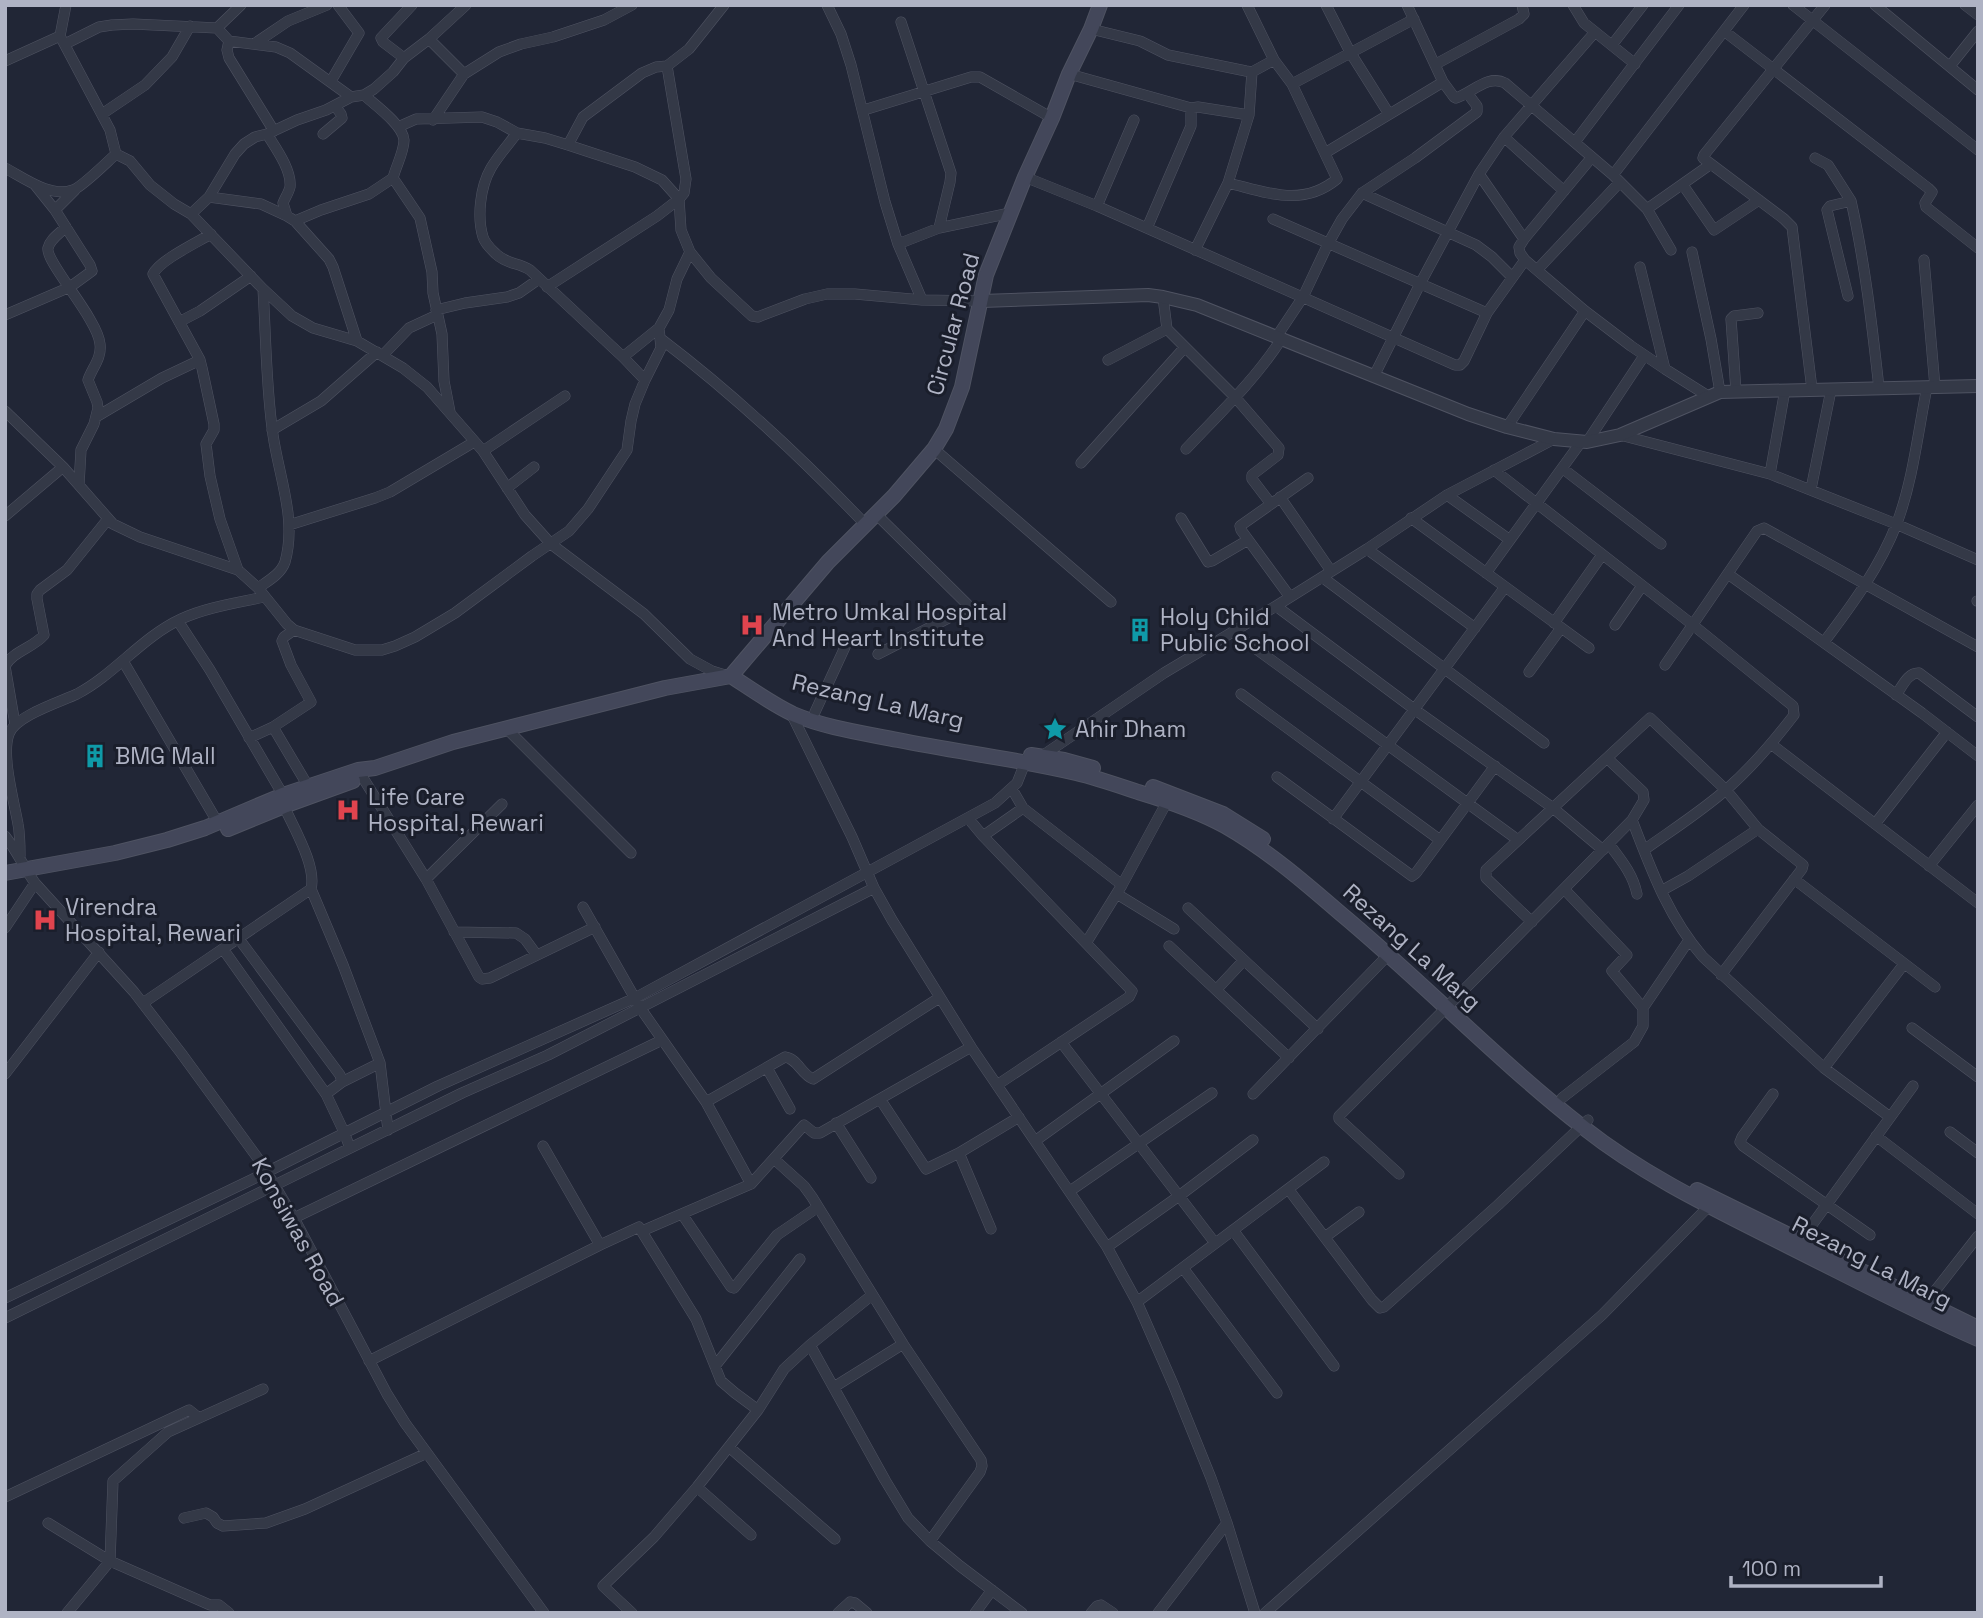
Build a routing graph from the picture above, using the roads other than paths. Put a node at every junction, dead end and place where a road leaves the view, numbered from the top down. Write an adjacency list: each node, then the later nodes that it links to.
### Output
1 (66, 5): 34 (street)
2 (241, 5): 28 (street)
3 (327, 5): 36 (street)
4 (338, 5): 50 (street)
5 (412, 5): 39 (street)
6 (466, 5): 33 (street)
7 (632, 5): 48 (street)
8 (724, 5): 44 (street)
9 (827, 5): 61 (street)
10 (1100, 5): 29 (main road, Circular Road)
11 (1247, 5): 40 (street)
12 (1326, 5): 38 (street)
13 (1407, 5): 24 (street)
14 (1522, 5): 42 (street)
15 (1573, 5): 32 (street)
16 (1643, 5): 37 (street)
17 (1679, 5): 43 (street)
18 (1744, 5): 30 (street)
19 (1793, 5): 25 (street)
20 (1825, 5): 25 (street)
21 (1874, 5): 45 (street)
22 (1965, 5): 23 (street)
23 (1978, 15)
24 (1414, 19): 38 (street); 42 (street)
25 (1812, 20): 46 (street); 75 (street)
26 (901, 22): 54 (street)
27 (190, 26): 28 (street); 34 (street); 62 (street)
28 (217, 28): 35 (street)
29 (1091, 29): 47 (street); 49 (main road, Circular Road)
30 (1724, 31): 46 (street); 85 (street)
31 (1978, 31): 45 (street)
32 (1595, 33): 37 (street); 59 (street)
33 (429, 39): 39 (street); 48 (street)
34 (63, 40): 41 (street); 62 (street)
35 (229, 40): 36 (street); 69 (street)
36 (254, 44): 50 (street)
37 (1612, 45): 43 (street)
38 (1350, 52): 52 (street); 64 (street)
39 (404, 58): 56 (street)
40 (1274, 60): 47 (street); 52 (street)
41 (5, 61)
42 (1436, 64): 51 (street)
43 (1635, 64): 73 (street)
44 (667, 66): 74 (street); 93 (street)
45 (1950, 66): 53 (street)
46 (1775, 69): 80 (street); 111 (street)
47 (1252, 72): 63 (street)
48 (464, 74): 66 (street)
49 (1069, 74): 60 (street); 65 (main road, Circular Road)
50 (331, 81): 57 (street)
51 (1443, 82): 55 (street); 64 (street)
52 (1292, 84): 76 (street)
53 (1978, 90)
54 (924, 92): 61 (street); 65 (street); 104 (street)
55 (1468, 94): 59 (street); 91 (street)
56 (364, 95): 57 (street); 68 (street)
57 (351, 97): 58 (street)
58 (335, 106): 69 (street); 71 (street)
59 (1533, 106): 72 (street); 73 (street)
60 (1191, 108): 63 (street); 105 (street)
61 (863, 110): 109 (street)
62 (102, 114): 77 (street)
63 (1249, 114): 86 (street)
64 (1389, 114): 76 (street)
65 (1052, 118): 83 (main road, Circular Road)
66 (433, 120): 68 (street); 70 (street)
67 (1133, 120): 96 (street)
68 (398, 127): 84 (street)
69 (271, 132): 92 (street); 101 (street)
70 (517, 133): 74 (street); 122 (street)
71 (324, 134)
72 (1504, 137): 82 (street); 90 (street)
73 (1575, 142): 78 (street)
74 (568, 145): 93 (street)
75 (1978, 149)
76 (1325, 153): 86 (street)
77 (116, 155): 89 (street); 99 (street)
78 (1592, 157): 85 (street); 90 (street)
79 (1815, 158): 95 (street)
80 (1711, 164): 88 (street); 94 (street)
81 (5, 168): 87 (street)
82 (1479, 174): 106 (street); 108 (street)
83 (1025, 177): 96 (street); 100 (main road, Circular Road)
84 (393, 178): 101 (street); 132 (street)
85 (1617, 178): 97 (street); 119 (street)
86 (1228, 183): 112 (street)
87 (35, 184): 89 (street); 98 (street)
88 (1683, 185): 94 (street); 97 (street)
89 (75, 190): 98 (street)
90 (1564, 191): 108 (street)
91 (1362, 193): 106 (street); 110 (street)
92 (209, 197): 99 (street); 101 (street)
93 (679, 199): 115 (street); 122 (street)
94 (1759, 200): 155 (street)
95 (1851, 201): 126 (street); 154 (street)
96 (1097, 206): 105 (street)
97 (1647, 209): 113 (street)
98 (55, 210): 103 (street)
99 (191, 214): 107 (street)
100 (1010, 214): 104 (street); 130 (main road, Circular Road)
101 (291, 218): 142 (street)
102 (1273, 219): 110 (street)
103 (66, 227): 124 (street); 124 (street)
104 (939, 228): 109 (street)
105 (1147, 228): 112 (street)
106 (1448, 231): 121 (street); 123 (street)
107 (211, 234): 120 (street); 136 (street)
108 (1524, 239): 116 (street)
109 (898, 244): 129 (street)
110 (1328, 244): 123 (street); 128 (street)
111 (1978, 248)
112 (1195, 250): 128 (street)
113 (1671, 250)
114 (1692, 252): 159 (street)
115 (690, 253): 129 (street); 137 (street)
116 (1525, 260): 119 (street); 121 (street)
117 (1924, 260): 153 (street)
118 (1640, 267): 149 (street)
119 (1537, 270): 131 (street)
120 (251, 276): 125 (street); 136 (street)
121 (1512, 277): 133 (street)
122 (543, 283): 132 (street); 146 (street)
123 (1420, 284): 133 (street); 140 (street)
124 (70, 286): 135 (street); 164 (street)
125 (263, 289): 142 (street); 166 (street)
126 (1848, 296)
127 (1163, 297): 130 (street); 138 (street); 139 (street)
128 (1303, 297): 139 (street); 140 (street)
129 (922, 300): 130 (street)
130 (982, 301): 171 (main road, Circular Road)
131 (1585, 311): 145 (street); 165 (street)
132 (436, 312): 144 (street); 163 (street)
133 (1487, 313): 140 (street)
134 (1758, 313): 158 (street)
135 (5, 315)
136 (179, 322): 147 (street)
137 (659, 328): 141 (street); 146 (street)
138 (1167, 330): 143 (street); 148 (street)
139 (1279, 337): 150 (street); 161 (street)
140 (1392, 337): 150 (street)
141 (661, 339): 151 (street); 190 (street)
142 (357, 341): 144 (street)
143 (1185, 347): 161 (street); 174 (street)
144 (380, 353): 163 (street); 166 (street)
145 (1644, 356): 149 (street); 170 (street)
146 (623, 357): 151 (street)
147 (200, 360): 164 (street); 201 (street)
148 (1108, 360)
149 (1665, 369): 159 (street)
150 (1374, 376): 165 (street)
151 (645, 380): 196 (street)
152 (1978, 386): 153 (street)
153 (1931, 387): 154 (street); 192 (street)
154 (1879, 388): 157 (street)
155 (1812, 389): 156 (street); 157 (street)
156 (1785, 390): 158 (street); 179 (street)
157 (1831, 390): 183 (street)
158 (1736, 391): 159 (street)
159 (1714, 393): 167 (street)
160 (565, 396): 173 (street)
161 (1235, 397): 172 (street); 185 (street)
162 (5, 411): 175 (street)
163 (450, 412): 169 (street)
164 (96, 417): 181 (street)
165 (1507, 427): 168 (street)
166 (272, 430): 193 (street)
167 (1620, 435): 170 (street); 179 (street)
168 (1554, 439): 170 (street); 178 (street)
169 (474, 442): 173 (street); 193 (street)
170 (1584, 442): 177 (street)
171 (934, 449): 190 (main road, Circular Road); 210 (street)
172 (1186, 449)
173 (482, 451): 182 (street)
174 (1080, 463)
175 (63, 467): 181 (street); 187 (street)
176 (534, 467): 182 (street)
177 (1562, 468): 186 (street); 197 (street)
178 (1494, 470): 184 (street); 186 (street)
179 (1770, 474): 183 (street)
180 (1308, 478): 185 (street)
181 (79, 485): 191 (street)
182 (507, 488): 196 (street)
183 (1811, 489): 192 (street)
184 (1447, 495): 189 (street); 195 (street)
185 (1275, 501): 194 (street); 203 (street)
186 (1536, 503): 195 (street); 199 (street)
187 (5, 516)
188 (1181, 518): 194 (street)
189 (1411, 518): 198 (street); 202 (street)
190 (870, 519): 223 (street); 229 (main road, Circular Road)
191 (108, 520): 201 (street); 226 (street)
192 (1896, 524): 200 (street); 206 (street)
193 (289, 525): 208 (street)
194 (1248, 540): 209 (street)
195 (1510, 540): 202 (street)
196 (551, 544): 217 (street); 229 (street)
197 (1661, 544)
198 (1367, 549): 203 (street); 216 (street)
199 (1602, 555): 205 (street); 213 (street)
200 (1978, 560)
201 (238, 570): 208 (street)
202 (1486, 573): 207 (street)
203 (1326, 574): 209 (street); 227 (street)
204 (1728, 575): 206 (street); 215 (street); 219 (street)
205 (1642, 586): 214 (street); 215 (street)
206 (1866, 586): 219 (street); 221 (street)
207 (1506, 587): 213 (street); 216 (street)
208 (261, 592): 212 (street); 217 (street)
209 (1290, 597): 211 (street)
210 (1111, 602)
211 (1276, 606): 218 (street); 233 (street)
212 (178, 621): 224 (street); 241 (street)
213 (1558, 625): 222 (street); 228 (street)
214 (1615, 625)
215 (1693, 625): 225 (street); 244 (street)
216 (1475, 628): 227 (street)
217 (294, 630): 238 (street)
218 (1233, 632): 243 (street); 247 (street)
219 (1824, 642): 231 (street)
220 (845, 647): 234 (street)
221 (1978, 647)
222 (1589, 648)
223 (878, 654)
224 (123, 661): 237 (street); 266 (street)
225 (1665, 665)
226 (5, 666): 237 (street)
227 (1444, 668): 233 (street); 242 (street)
228 (1529, 672)
229 (731, 677): 232 (main road, Rezang La Marg); 239 (main road)
230 (1241, 694): 252 (street)
231 (1896, 695): 236 (street); 240 (street)
232 (769, 700): 234 (main road, Rezang La Marg); 235 (main road, Rezang La Marg)
233 (1414, 709): 243 (street); 249 (street)
234 (815, 712): 245 (main road, Rezang La Marg)
235 (791, 713): 245 (main road, Rezang La Marg); 278 (street)
236 (1978, 717)
237 (15, 724): 277 (street)
238 (273, 727): 241 (street); 253 (street)
239 (506, 728): 250 (main road); 275 (street)
240 (1947, 733): 246 (street); 267 (street)
241 (249, 738): 257 (street)
242 (1544, 743)
243 (1388, 744): 252 (street); 258 (street)
244 (1771, 744): 255 (street); 267 (street)
245 (952, 746): 247 (main road, Rezang La Marg)
246 (1978, 756)
247 (1032, 758): 254 (street); 256 (main road, Rezang La Marg)
248 (1607, 758): 255 (street); 262 (street); 265 (street)
249 (1495, 766): 258 (street); 262 (street)
250 (365, 772): 253 (main road); 257 (main road); 280 (street)
251 (1277, 778): 264 (street)
252 (1359, 782): 264 (street); 271 (street)
253 (308, 786): 257 (main road)
254 (1012, 789): 261 (street); 263 (street)
255 (1726, 790): 268 (street); 274 (street)
256 (1169, 797): 283 (street); 303 (main road, Rezang La Marg)
257 (284, 800): 266 (main road); 277 (main road); 285 (street)
258 (1467, 802): 271 (street); 272 (street)
259 (502, 804): 280 (street)
260 (1978, 805): 276 (street)
261 (1023, 808): 269 (street); 283 (street)
262 (1553, 808): 272 (street); 273 (street)
263 (968, 818): 269 (street); 278 (street)
264 (1333, 819): 271 (street)
265 (1632, 820): 273 (street); 274 (street)
266 (218, 823): 277 (main road)
267 (1875, 824): 276 (street)
268 (1758, 829): 281 (street); 287 (street)
269 (982, 835): 300 (street)
270 (5, 836): 277 (street, Konsiwas Road)
271 (1440, 840)
272 (1518, 840): 293 (street)
273 (1606, 847): 286 (street); 289 (street)
274 (1644, 850): 287 (street)
275 (631, 853)
276 (1929, 866): 290 (street)
277 (28, 872): 279 (main road); 282 (main road); 295 (street); 304 (street, Konsiwas Road)
278 (867, 872): 284 (street); 311 (street)
279 (5, 873)
280 (426, 878): 297 (street)
281 (1794, 879): 307 (street); 308 (street)
282 (5, 883)
283 (1122, 885): 288 (street)
284 (874, 888): 312 (street); 316 (street)
285 (311, 889): 298 (street); 324 (street)
286 (1564, 889): 293 (street); 315 (street)
287 (1661, 891): 299 (street)
288 (1116, 894): 296 (street); 300 (street)
289 (1637, 894)
290 (1978, 903)
291 (583, 907): 294 (street)
292 (1188, 908): 306 (street)
293 (1532, 922): 314 (street)
294 (594, 926): 305 (street); 311 (street)
295 (5, 928)
296 (1174, 929)
297 (454, 932): 305 (street); 305 (street)
298 (239, 939): 302 (street); 329 (street)
299 (1689, 940): 308 (street); 315 (street)
300 (1086, 943): 321 (street)
301 (1169, 946): 310 (street)
302 (223, 949): 313 (street); 333 (street)
303 (1392, 951): 314 (main road, Rezang La Marg); 318 (street)
304 (99, 952): 313 (street, Konsiwas Road); 327 (street)
305 (536, 954)
306 (1244, 960): 310 (street); 318 (street)
307 (1904, 964): 309 (street); 326 (street)
308 (1721, 975): 326 (street)
309 (1935, 987)
310 (1217, 989): 323 (street)
311 (635, 998): 316 (street); 341 (street)
312 (939, 998): 322 (street); 325 (street)
313 (143, 1003): 359 (street, Konsiwas Road)
314 (1449, 1004): 337 (main road, Rezang La Marg); 345 (main road, Rezang La Marg); 360 (street)
315 (1643, 1008): 337 (street)
316 (641, 1009): 319 (street); 346 (street)
317 (1912, 1028): 328 (street)
318 (1318, 1029): 323 (street)
319 (662, 1040): 339 (street); 373 (street)
320 (1174, 1041): 336 (street)
321 (1061, 1042): 330 (street); 336 (street)
322 (971, 1046): 330 (street); 338 (street)
323 (1289, 1058): 334 (street)
324 (380, 1063): 329 (street); 341 (street)
325 (766, 1068): 339 (street); 340 (street)
326 (1824, 1068): 343 (street)
327 (5, 1074)
328 (1978, 1077)
329 (342, 1082): 333 (street)
330 (998, 1085): 342 (street)
331 (1913, 1086): 343 (street)
332 (1212, 1093): 352 (street)
333 (326, 1094): 347 (street)
334 (1253, 1094)
335 (1773, 1094): 368 (street)
336 (1101, 1095): 351 (street); 352 (street)
337 (1562, 1098): 345 (main road, Rezang La Marg)
338 (880, 1099): 344 (street); 355 (street)
339 (706, 1102): 362 (street)
340 (790, 1109)
341 (385, 1112): 346 (street); 347 (street)
342 (1019, 1117): 351 (street); 355 (street)
343 (1890, 1117): 349 (street)
344 (836, 1123): 357 (street); 361 (street)
345 (1585, 1123): 367 (main road, Rezang La Marg); 379 (street)
346 (388, 1130): 354 (street)
347 (344, 1132): 354 (street); 359 (street)
348 (1950, 1132): 356 (street)
349 (1876, 1136): 368 (street); 371 (street)
350 (1253, 1140): 366 (street)
351 (1035, 1141): 365 (street)
352 (1139, 1145): 365 (street); 366 (street)
353 (543, 1146): 381 (street)
354 (350, 1148): 363 (street)
355 (959, 1153): 374 (street)
356 (1978, 1153)
357 (774, 1160): 362 (street); 369 (street)
358 (1324, 1162): 364 (street)
359 (267, 1171): 363 (street, Konsiwas Road); 387 (street)
360 (1399, 1174)
361 (871, 1178)
362 (751, 1184): 372 (street)
363 (275, 1186): 373 (street, Konsiwas Road); 390 (street)
364 (1289, 1190): 375 (street); 379 (street)
365 (1070, 1191): 383 (street)
366 (1179, 1196): 380 (street); 383 (street)
367 (1712, 1202): 382 (main road, Rezang La Marg); 427 (street)
368 (1827, 1204): 377 (street); 382 (street)
369 (818, 1207): 372 (street); 386 (street)
370 (1359, 1212): 379 (street)
371 (1978, 1213)
372 (682, 1214): 376 (street)
373 (294, 1218): 395 (street, Konsiwas Road)
374 (991, 1229)
375 (1233, 1230): 380 (street); 397 (street)
376 (642, 1231): 381 (street); 396 (street)
377 (1870, 1235)
378 (1978, 1236): 389 (street)
379 (1325, 1237)
380 (1215, 1243): 385 (street)
381 (600, 1245): 395 (street)
382 (1798, 1245): 389 (main road, Rezang La Marg)
383 (1107, 1247): 388 (street)
384 (800, 1259): 396 (street)
385 (1183, 1268): 388 (street); 400 (street)
386 (872, 1295): 393 (street); 394 (street)
387 (5, 1298)
388 (1137, 1302): 409 (street)
389 (1923, 1307): 391 (main road, Rezang La Marg); 392 (main road, Rezang La Marg)
390 (5, 1318)
391 (1978, 1328)
392 (1978, 1339)
393 (903, 1344): 398 (street); 412 (street)
394 (810, 1345): 398 (street); 401 (street)
395 (369, 1361): 404 (street, Konsiwas Road)
396 (715, 1366): 401 (street)
397 (1334, 1366)
398 (834, 1387): 412 (street)
399 (263, 1388): 402 (street)
400 (1277, 1393)
401 (758, 1410): 403 (street)
402 (199, 1418): 406 (street); 413 (street)
403 (729, 1447): 405 (street); 411 (street)
404 (427, 1453): 407 (street); 417 (street, Konsiwas Road)
405 (697, 1487): 410 (street); 418 (street)
406 (5, 1497)
407 (184, 1518)
408 (48, 1523): 413 (street)
409 (1227, 1523): 425 (street); 426 (street)
410 (751, 1535)
411 (835, 1539)
412 (930, 1541): 414 (street)
413 (110, 1562): 415 (street); 416 (street)
414 (992, 1590): 421 (street); 422 (street)
415 (67, 1613)
416 (229, 1613)
417 (544, 1613)
418 (632, 1613)
419 (838, 1613): 420 (street)
420 (867, 1613)
421 (975, 1613)
422 (1022, 1613)
423 (1091, 1613): 424 (street)
424 (1114, 1613)
425 (1158, 1613)
426 (1255, 1613)
427 (1265, 1613)

